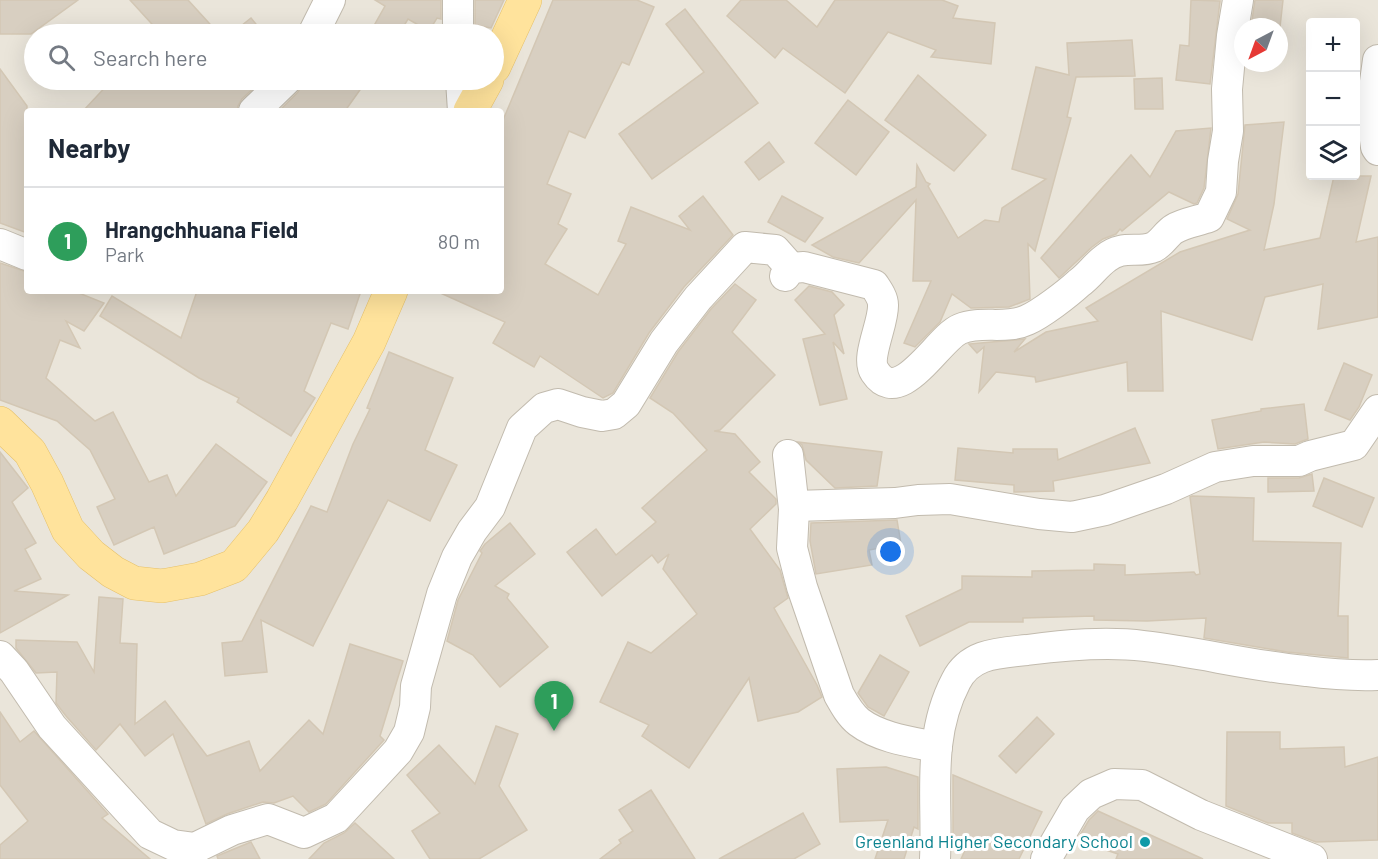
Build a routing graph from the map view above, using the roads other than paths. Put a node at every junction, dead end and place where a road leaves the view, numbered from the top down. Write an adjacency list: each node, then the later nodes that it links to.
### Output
1 (330, 0): 5 (street)
2 (458, 0): 6 (street)
3 (525, 0): 7 (main road)
4 (1238, 0): 23 (street)
5 (319, 24)
6 (458, 24)
7 (504, 45)
8 (1378, 60): 15 (street)
9 (276, 90): 12 (street)
10 (462, 90): 13 (street)
11 (482, 90): 14 (main road)
12 (257, 108)
13 (463, 108)
14 (472, 108)
15 (1378, 150)
16 (0, 244): 17 (street)
17 (24, 254)
18 (390, 294): 20 (main road)
19 (1378, 410): 22 (street)
20 (0, 423)
21 (788, 455): 22 (street)
22 (794, 506): 25 (street)
23 (0, 656)
24 (1378, 675): 25 (street)
25 (937, 747): 26 (street)
26 (935, 859)
27 (1046, 859): 28 (street)
28 (1312, 859)

